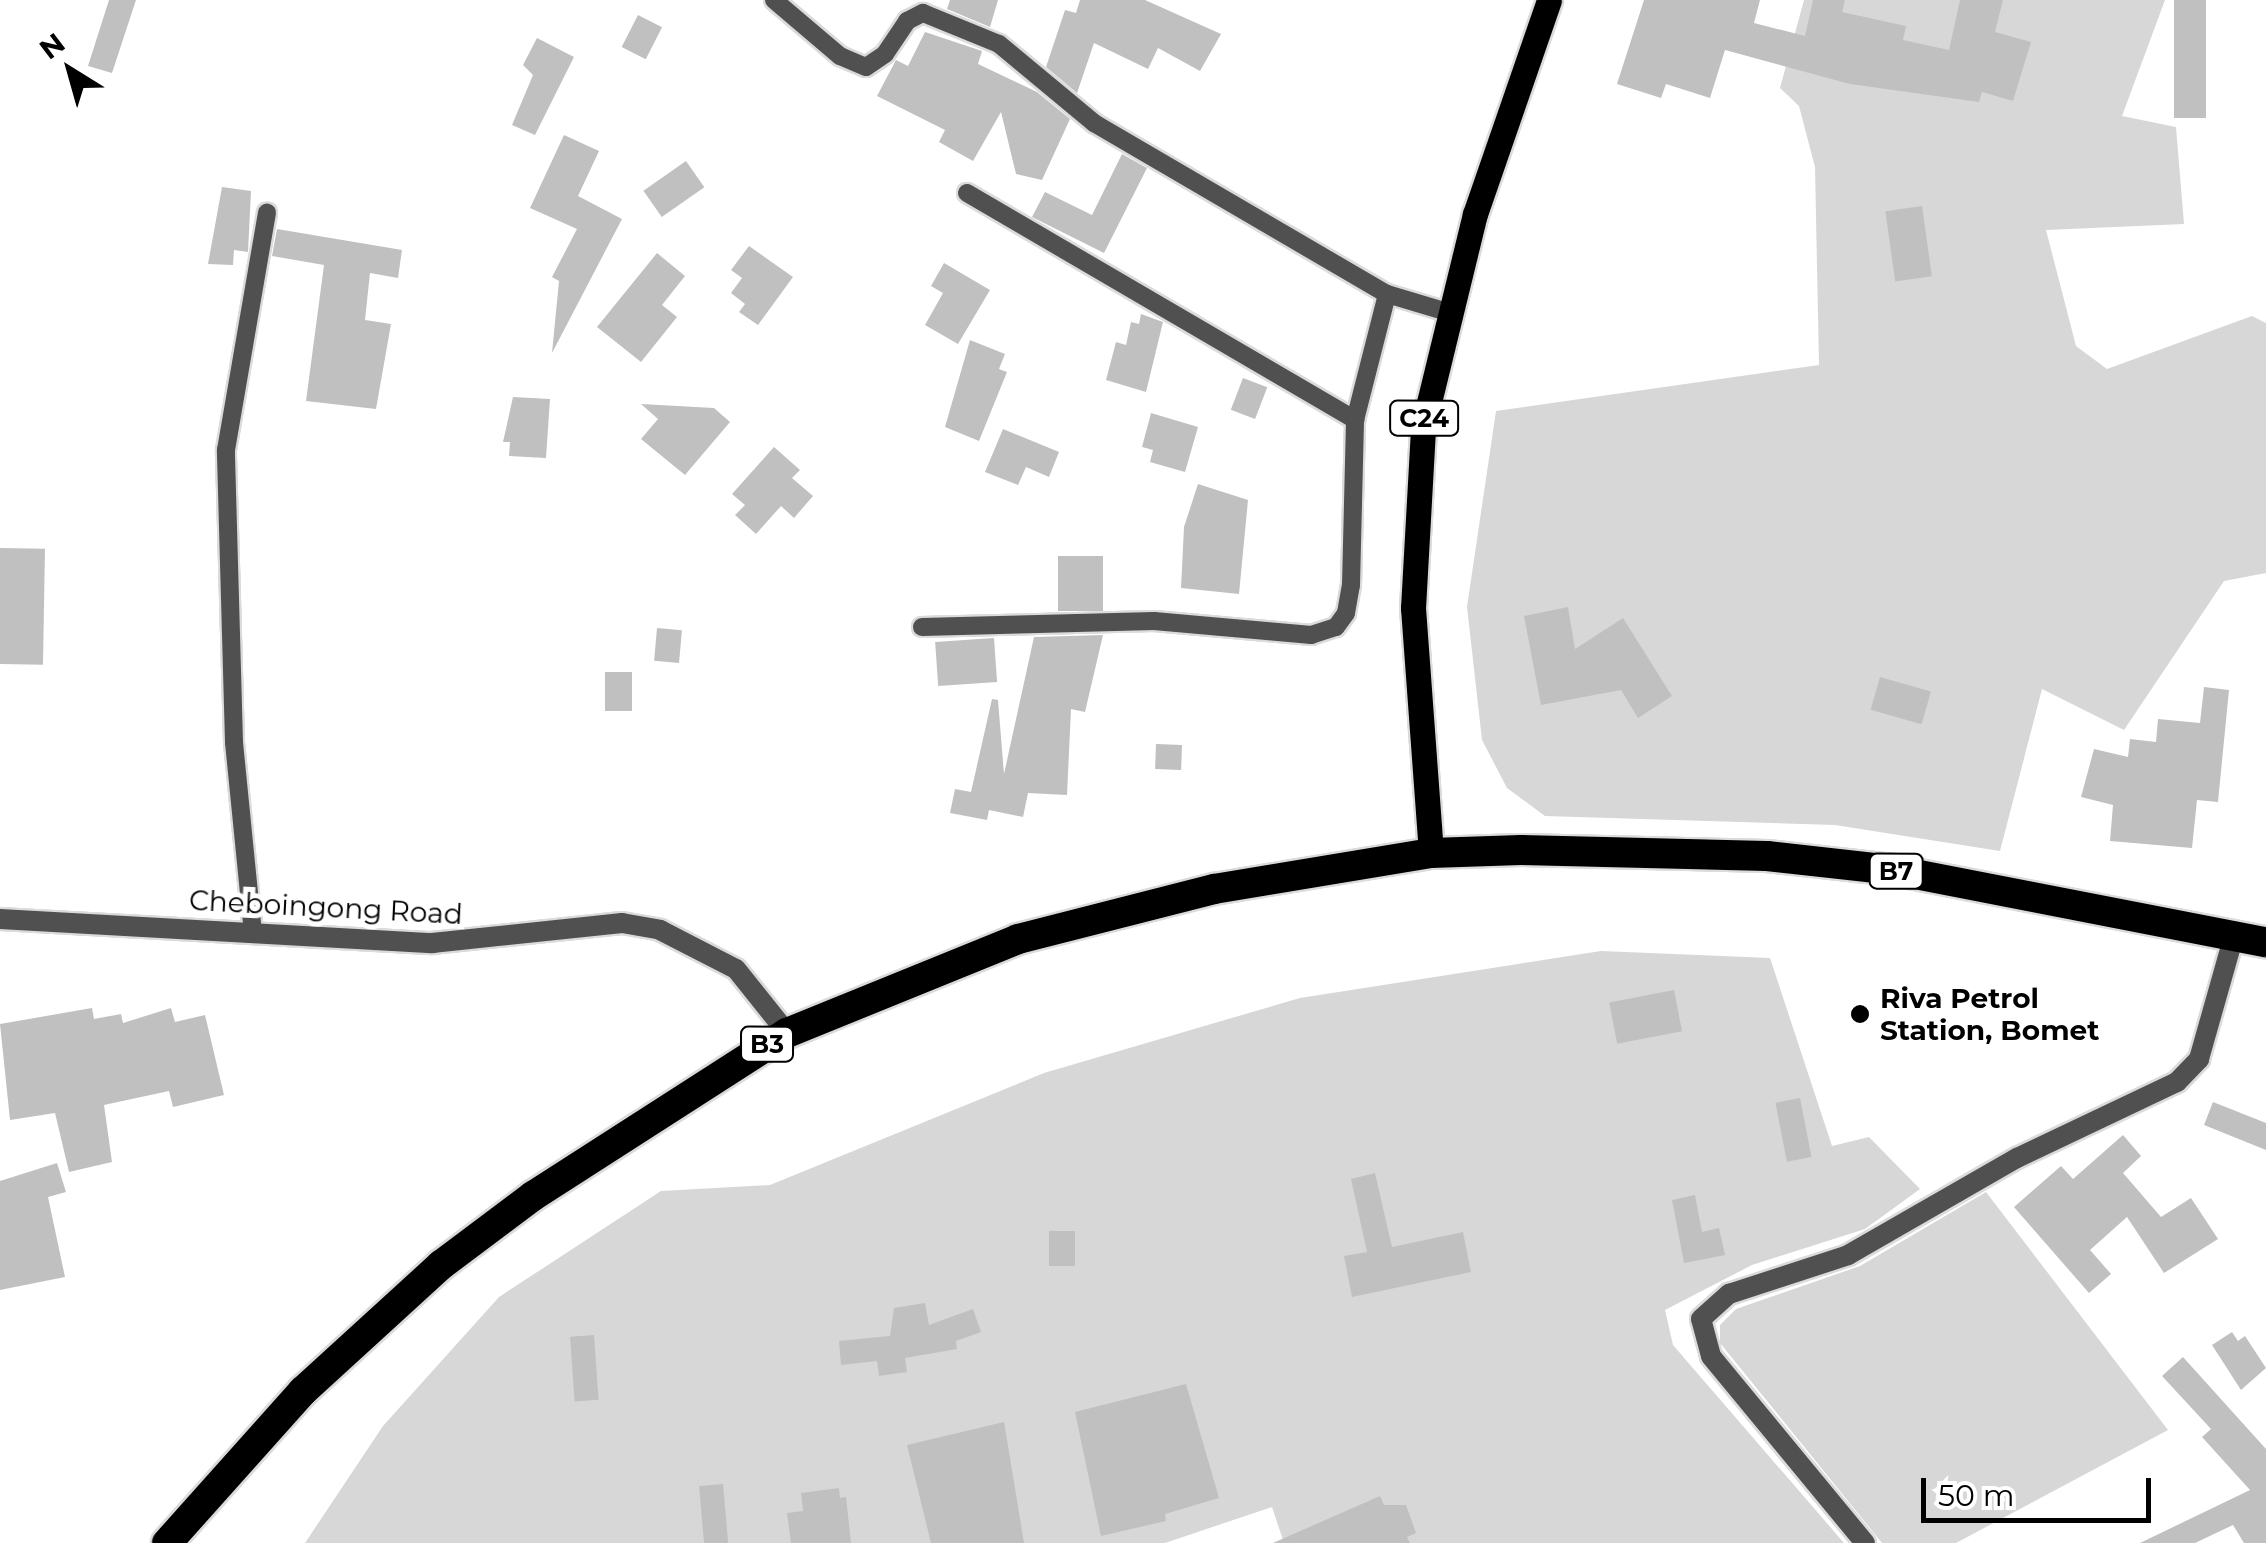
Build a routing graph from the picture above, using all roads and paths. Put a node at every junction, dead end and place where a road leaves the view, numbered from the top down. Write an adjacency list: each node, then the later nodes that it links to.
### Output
1 (774, 0): 5 (lane)
2 (1549, 0): 6 (main road, C24)
3 (967, 193): 7 (lane)
4 (267, 214): 12 (lane)
5 (1386, 294): 6 (lane); 7 (lane)
6 (1446, 312): 10 (main road, C24)
7 (1355, 420): 8 (lane)
8 (922, 627)
9 (1521, 850): 10 (highway, B3); 13 (highway, B7)
10 (1431, 853): 15 (highway, B3)
11 (0, 919): 12 (street, Cheboingong Road)
12 (253, 933): 15 (street, Cheboingong Road)
13 (2234, 934): 14 (highway, B7); 17 (street)
14 (2266, 942)
15 (787, 1032): 16 (highway, B3)
16 (167, 1543)
17 (1865, 1543)

